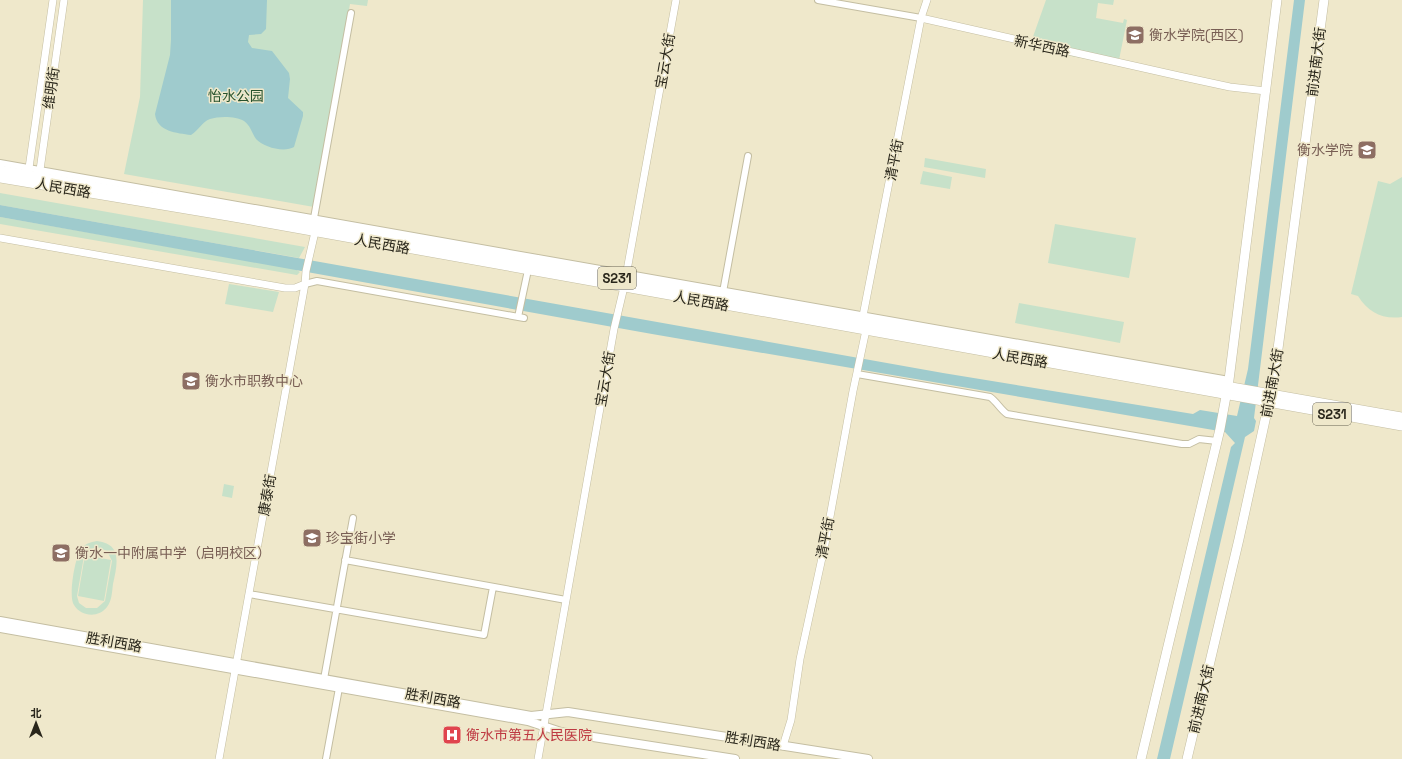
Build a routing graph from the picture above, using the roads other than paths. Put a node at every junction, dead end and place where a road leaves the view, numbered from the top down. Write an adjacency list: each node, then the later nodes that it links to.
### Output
1 (53, 0): 14 (street, 维明街)
2 (64, 0): 15 (street, 维明街)
3 (676, 0): 21 (street, 宝云大街)
4 (818, 0): 9 (street, 新华西路)
5 (927, 0): 9 (street, 清平街)
6 (1277, 0): 10 (main road)
7 (1324, 0): 27 (main road, 前进南大街)
8 (351, 13): 17 (street)
9 (921, 18): 10 (street, 新华西路); 24 (street, 清平街)
10 (1266, 91): 26 (main road)
11 (748, 156): 23 (street)
12 (0, 163): 14 (street)
13 (0, 170): 14 (main road, 人民西路 / S231)
14 (29, 171): 15 (main road, 人民西路 / S231)
15 (39, 173): 17 (street); 21 (main road, 人民西路 / S231)
16 (0, 178): 18 (main road, 人民西路 / S231)
17 (314, 218): 21 (street)
18 (315, 232): 20 (main road, 人民西路 / S231); 22 (street, 康泰街)
19 (0, 238): 22 (street)
20 (528, 270): 21 (main road, 人民西路 / S231); 22 (street)
21 (625, 280): 23 (main road, 人民西路 / S231); 24 (main road, 人民西路 / S231); 35 (street, 宝云大街)
22 (305, 284): 34 (street, 康泰街)
23 (723, 293): 24 (main road, 人民西路 / S231)
24 (864, 322): 25 (street, 清平街); 26 (main road, 人民西路 / S231)
25 (857, 372): 30 (street); 44 (street, 清平街)
26 (1230, 389): 27 (main road, 人民西路 / S231); 30 (main road)
27 (1267, 397): 28 (main road, 人民西路 / S231); 29 (main road, 人民西路 / S231); 51 (main road, 前进南大街)
28 (1402, 417)
29 (1402, 426)
30 (1217, 440): 50 (main road)
31 (352, 518): 32 (street)
32 (345, 560): 33 (street); 36 (street)
33 (493, 587): 35 (street); 36 (street)
34 (249, 594): 36 (street); 39 (street, 康泰街)
35 (566, 600): 42 (street, 宝云大街)
36 (336, 610): 40 (street)
37 (0, 621): 39 (main road, 胜利西路)
38 (0, 628): 39 (main road, 胜利西路)
39 (236, 666): 40 (main road, 胜利西路); 41 (main road, 胜利西路); 45 (street, 康泰街)
40 (324, 679): 42 (main road, 胜利西路)
41 (339, 688): 43 (main road, 胜利西路); 46 (street)
42 (546, 714): 43 (street, 宝云大街); 44 (main road, 胜利西路)
43 (544, 726): 47 (street, 宝云大街); 48 (main road, 胜利西路)
44 (783, 746): 49 (main road, 胜利西路)
45 (219, 759)
46 (326, 759)
47 (538, 759)
48 (735, 759)
49 (868, 759)
50 (1141, 759)
51 (1186, 759)

